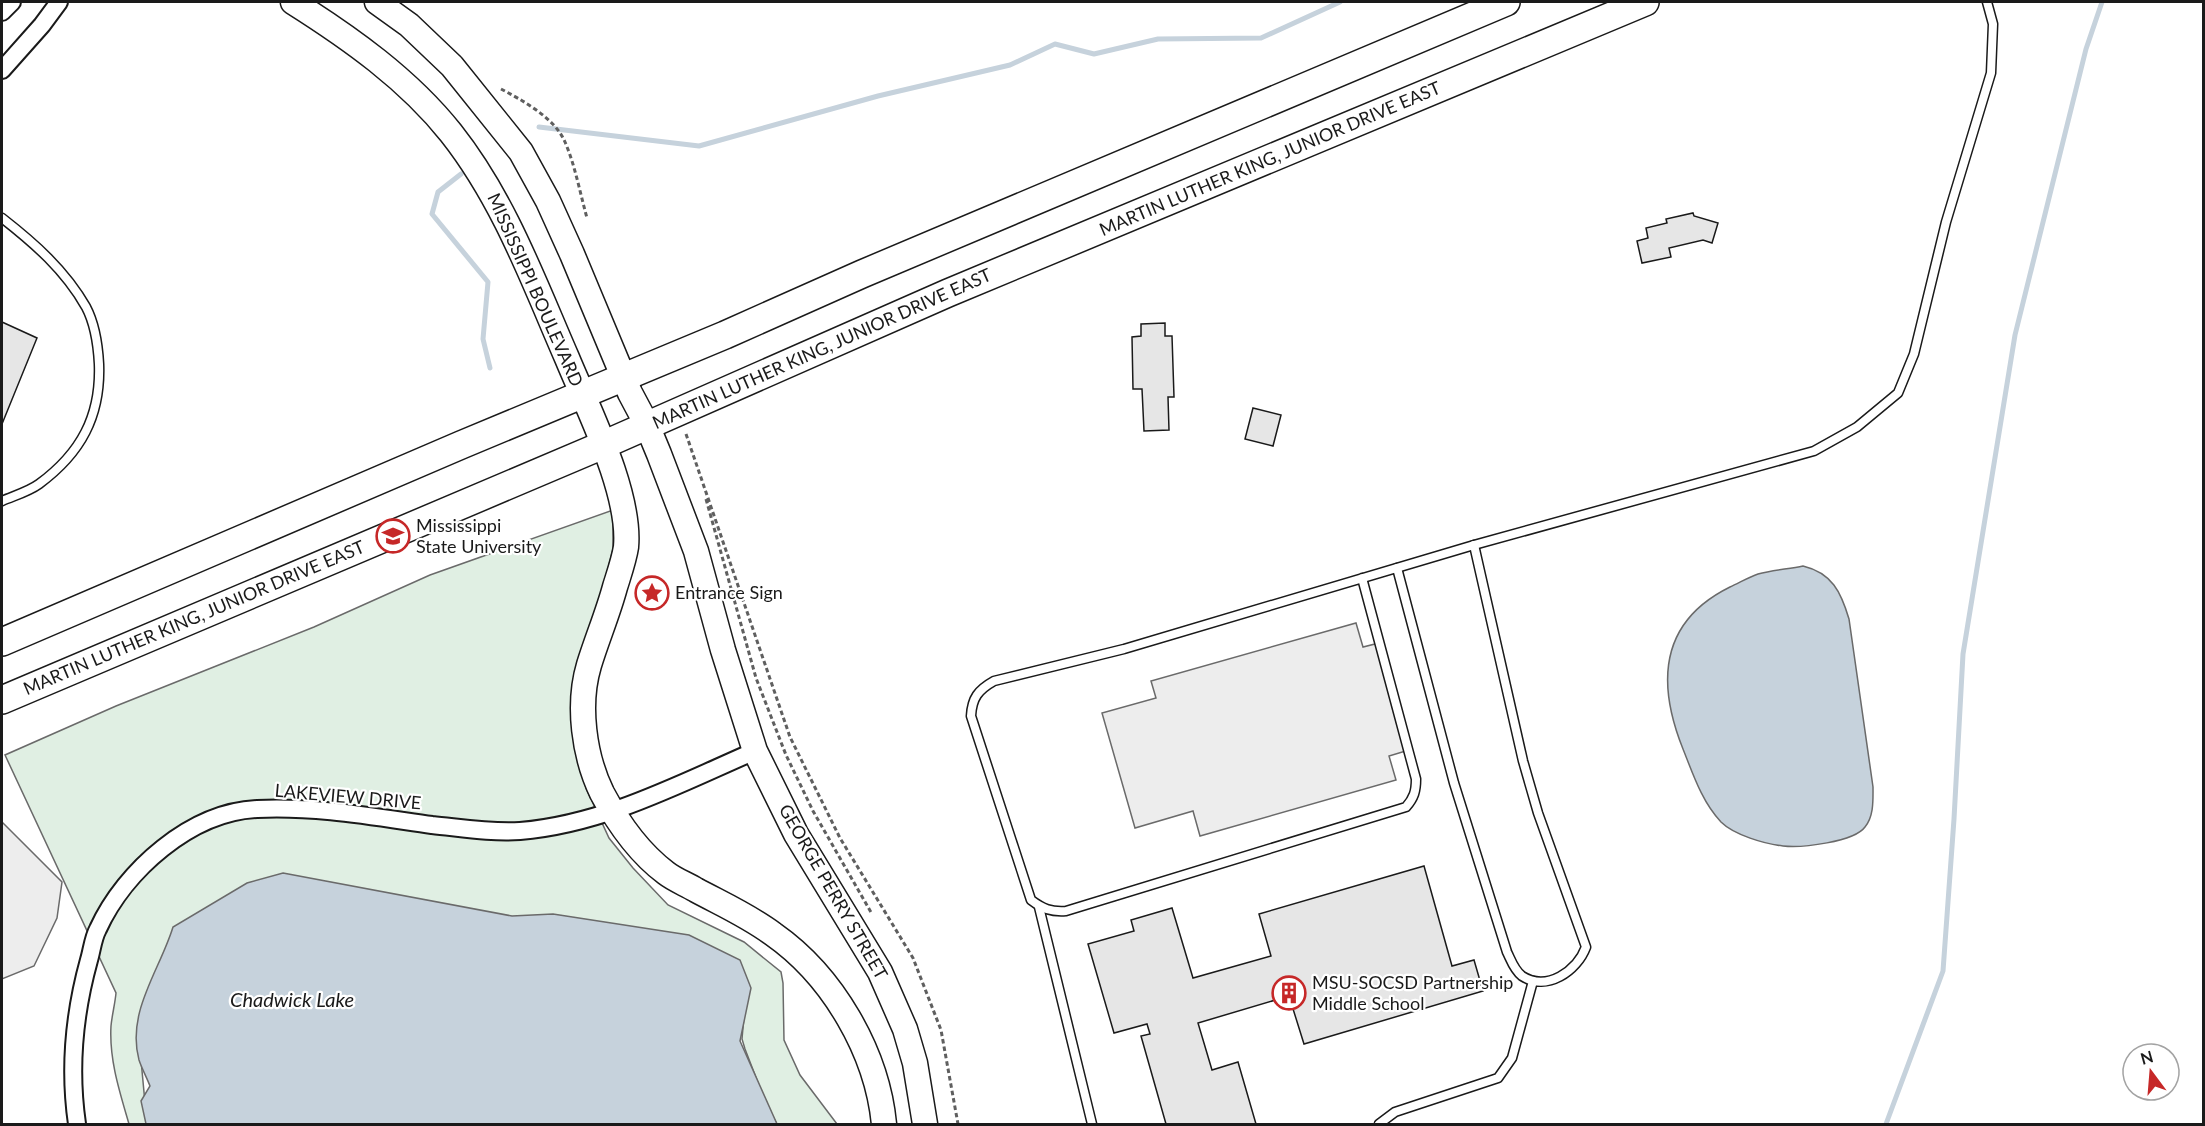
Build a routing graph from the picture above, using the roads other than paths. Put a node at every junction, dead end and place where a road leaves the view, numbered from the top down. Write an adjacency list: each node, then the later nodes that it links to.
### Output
1 (12, 2): 8 (street)
2 (59, 2): 9 (street)
3 (293, 2): 12 (street, MISSISSIPPI BOULEVARD)
4 (377, 2): 11 (street)
5 (1506, 2): 11 (main road)
6 (1645, 2): 13 (main road, MARTIN LUTHER KING, JUNIOR DRIVE EAST)
7 (1987, 2): 16 (lane)
8 (2, 12)
9 (2, 70)
10 (2, 218): 15 (lane)
11 (623, 376): 12 (main road); 13 (street)
12 (583, 395): 14 (street, MISSISSIPPI BOULEVARD); 19 (main road)
13 (647, 425): 14 (main road, MARTIN LUTHER KING, JUNIOR DRIVE EAST); 21 (street, GEORGE PERRY STREET)
14 (603, 445): 20 (main road, MARTIN LUTHER KING, JUNIOR DRIVE EAST); 22 (street)
15 (2, 501)
16 (1474, 545): 17 (lane); 24 (lane)
17 (1397, 568): 18 (lane); 24 (lane)
18 (1362, 578): 23 (lane); 23 (lane)
19 (2, 642)
20 (2, 700)
21 (755, 751): 22 (street, LAKEVIEW DRIVE); 27 (street, GEORGE PERRY STREET)
22 (613, 812): 25 (street, LAKEVIEW DRIVE); 26 (street)
23 (1039, 907): 28 (lane)
24 (1533, 981): 29 (lane)
25 (76, 1125)
26 (884, 1125)
27 (925, 1125)
28 (1092, 1125)
29 (1378, 1125)

